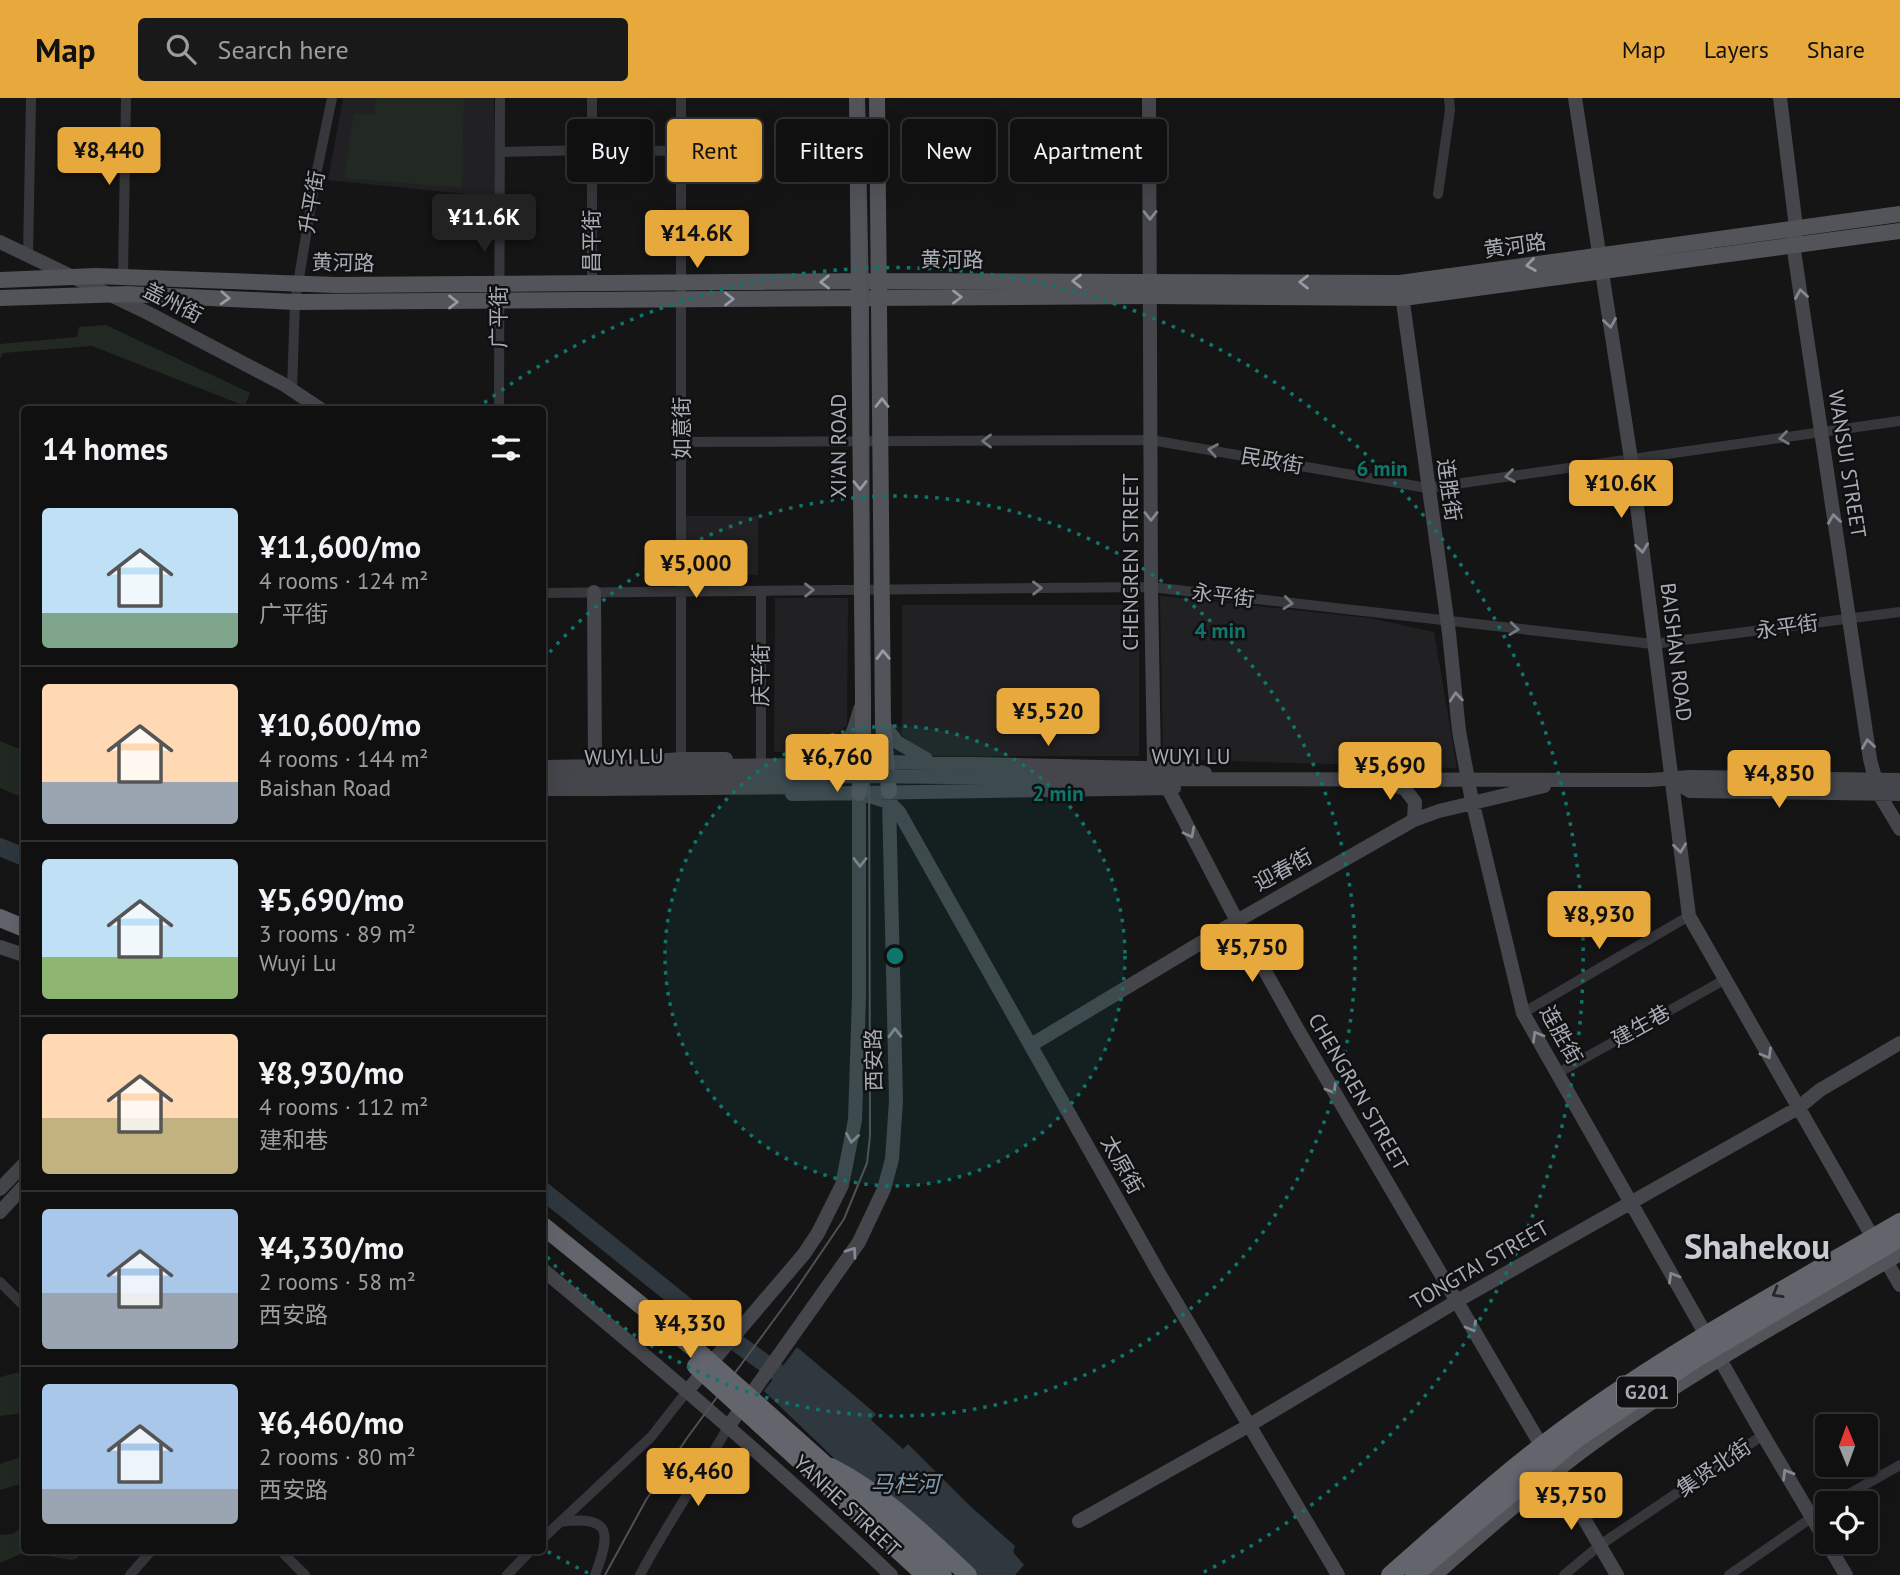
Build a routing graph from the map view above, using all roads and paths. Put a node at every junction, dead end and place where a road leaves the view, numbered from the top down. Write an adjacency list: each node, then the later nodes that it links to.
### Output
1 (30, 98): 25 (street)
2 (126, 98): 27 (street)
3 (332, 98): 31 (street, 升平街)
4 (500, 98): 16 (street, 广平街)
5 (592, 98): 13 (street, 昌平街)
6 (681, 98): 14 (street, 如意街)
7 (857, 98): 35 (main road, XI'AN ROAD)
8 (877, 98): 30 (main road, XI'AN ROAD)
9 (1149, 98): 34 (street, CHENGREN STREET, one-way to 34)
10 (1449, 98): 19 (street)
11 (1575, 98): 26 (street, BAISHAN ROAD)
12 (1780, 98): 21 (street, WANSUI STREET)
13 (592, 119)
14 (681, 119)
15 (567, 151): 16 (street)
16 (500, 152): 32 (street, 广平街)
17 (592, 182): 33 (street, 昌平街)
18 (681, 182): 36 (street, 如意街)
19 (1438, 194)
20 (1900, 215): 21 (main road, 黄河路)
21 (1796, 227): 24 (street, WANSUI STREET); 26 (main road, 黄河路)
22 (1900, 231): 24 (main road, 黄河路)
23 (0, 242): 25 (street, 盖州街)
24 (1793, 244): 26 (main road, 黄河路); 48 (street, WANSUI STREET, one-way to 24)
25 (28, 255): 28 (street, 盖州街)
26 (1599, 263): 37 (main road, 黄河路); 53 (street, BAISHAN ROAD, one-way to 53)
27 (123, 276): 28 (main road, 黄河路); 31 (main road, 黄河路)
28 (69, 277): 29 (main road, 黄河路); 38 (street, 盖州街)
29 (0, 280)
30 (880, 281): 34 (main road, 黄河路, one-way to 30); 35 (main road, 黄河路); 40 (main road, XI'AN ROAD)
31 (298, 284): 32 (main road, 黄河路); 42 (street, 升平街)
32 (499, 284): 33 (main road, 黄河路); 43 (street, 广平街)
33 (592, 284): 36 (main road, 黄河路); 41 (street, 昌平街)
34 (1151, 288): 37 (main road, 黄河路); 40 (main road, 黄河路, one-way to 34); 49 (street, CHENGREN STREET)
35 (859, 290): 36 (main road, 黄河路); 40 (main road, 黄河路); 51 (main road, XI'AN ROAD)
36 (682, 291): 41 (main road, 黄河路); 50 (street, 如意街)
37 (1401, 291): 54 (street, 连胜街)
38 (108, 294): 39 (main road, 黄河路); 42 (main road, 黄河路, one-way to 42); 44 (street, 盖州街)
39 (0, 298)
40 (881, 298): 52 (main road, XI'AN ROAD, one-way to 40)
41 (592, 300): 43 (main road, 黄河路)
42 (295, 302): 43 (main road, 黄河路, one-way to 43); 44 (street, 升平街)
43 (499, 302): 46 (street, 广平街)
44 (292, 390): 45 (street, 盖州街)
45 (316, 406)
46 (499, 406)
47 (1900, 421): 48 (street, 民政街)
48 (1821, 432): 53 (street, 民政街, one-way to 53); 63 (street, WANSUI STREET, one-way to 48)
49 (1151, 440): 52 (street, 民政街, one-way to 52); 54 (street, 民政街, one-way to 49); 55 (street, CHENGREN STREET, one-way to 55)
50 (682, 442): 51 (street, 民政街); 60 (street, 如意街)
51 (860, 442): 52 (street, 民政街); 56 (main road, XI'AN ROAD, one-way to 56)
52 (882, 442): 57 (main road, XI'AN ROAD)
53 (1631, 459): 54 (street, 民政街, one-way to 54); 65 (street, BAISHAN ROAD, one-way to 65)
54 (1427, 488): 64 (street, 连胜街)
55 (1151, 587): 57 (street, 永平街, one-way to 55); 64 (street, 永平街, one-way to 64); 77 (street, CHENGREN STREET)
56 (861, 590): 57 (street, 永平街); 58 (street, 永平街, one-way to 56); 66 (main road, XI'AN ROAD)
57 (882, 590): 67 (main road, XI'AN ROAD, one-way to 57)
58 (761, 591): 60 (street, 永平街); 69 (street, 庆平街)
59 (594, 592): 60 (street, 永平街); 61 (street, 永平街); 75 (street)
60 (681, 592): 68 (street, 如意街)
61 (546, 593)
62 (1900, 612): 63 (street, 永平街)
63 (1849, 619): 65 (street, 永平街); 84 (street, WANSUI STREET, one-way to 63)
64 (1447, 621): 65 (street, 永平街, one-way to 65); 79 (street, 连胜街, one-way to 64)
65 (1653, 644): 82 (street, BAISHAN ROAD)
66 (863, 695): 70 (street); 71 (main road, XI'AN ROAD)
67 (884, 724): 72 (main road, XI'AN ROAD); 73 (street)
68 (681, 759): 69 (street); 75 (street)
69 (761, 760): 70 (street)
70 (813, 760): 71 (street)
71 (863, 760): 72 (street); 88 (main road, XI'AN ROAD); 91 (street, 太原街)
72 (887, 761): 73 (street); 91 (main road, XI'AN ROAD)
73 (944, 762): 77 (street)
74 (546, 767): 75 (street)
75 (595, 767): 76 (street, bridge)
76 (855, 776): 77 (street, WUYI LU, bridge); 80 (street, WUYI LU, bridge); 86 (street, bridge)
77 (1162, 779): 78 (street, WUYI LU); 87 (street); 101 (street, CHENGREN STREET, one-way to 101)
78 (1377, 779): 79 (street, WUYI LU); 93 (street)
79 (1469, 779): 81 (street, WUYI LU); 92 (street, 连胜街)
80 (546, 780)
81 (1572, 780): 82 (street, WUYI LU); 92 (street, 迎春街)
82 (1672, 780): 84 (street, WUYI LU); 98 (street, BAISHAN ROAD, one-way to 98)
83 (1900, 780): 84 (street)
84 (1877, 786): 90 (street); 96 (street, WANSUI STREET)
85 (546, 789): 86 (street)
86 (594, 789): 89 (street)
87 (929, 790): 91 (street); 95 (street)
88 (859, 793): 89 (street); 91 (street); 94 (street, 西安路)
89 (805, 794): 94 (street)
90 (1900, 794)
91 (889, 796): 95 (street, 太原街); 129 (street, 西安路, one-way to 91)
92 (1472, 802): 93 (street, 迎春街); 106 (street, 连胜街)
93 (1414, 820): 101 (street, 迎春街)
94 (860, 822): 127 (street, 西安路, one-way to 127)
95 (906, 823): 108 (street, 太原街)
96 (1900, 829)
97 (0, 909): 100 (highway)
98 (1689, 916): 105 (street, BAISHAN ROAD); 106 (street)
99 (0, 918): 102 (highway)
100 (21, 918)
101 (1237, 921): 108 (street, 迎春街); 124 (street, CHENGREN STREET, one-way to 124)
102 (21, 927)
103 (0, 947): 104 (street)
104 (21, 954)
105 (1724, 980): 109 (street, 建生巷); 110 (street, BAISHAN ROAD, one-way to 110)
106 (1524, 1013): 109 (street, 连胜街, one-way to 106)
107 (1900, 1043): 110 (street, TONGTAI STREET)
108 (1031, 1045): 128 (street, 太原街)
109 (1558, 1073): 114 (street, 连胜街)
110 (1798, 1108): 114 (street, TONGTAI STREET); 120 (street, BAISHAN ROAD)
111 (21, 1167): 112 (street)
112 (0, 1189)
113 (21, 1189): 115 (street)
114 (1631, 1203): 124 (street, TONGTAI STREET); 126 (street, 连胜街, one-way to 114)
115 (0, 1212)
116 (1900, 1222): 120 (highway, G201)
117 (546, 1227): 132 (highway, bridge)
118 (1900, 1238): 120 (highway, G201)
119 (546, 1241): 151 (highway, bridge)
120 (1885, 1251): 123 (street, BAISHAN ROAD); 126 (highway, G201); 126 (main road)
121 (546, 1272): 127 (street)
122 (0, 1282): 125 (street)
123 (1900, 1285)
124 (1457, 1301): 128 (street, TONGTAI STREET); 131 (street, CHENGREN STREET, one-way to 131)
125 (21, 1303)
126 (1713, 1347): 130 (street, 连胜街); 131 (main road); 131 (highway, G201)
127 (688, 1390): 129 (street); 138 (street)
128 (1248, 1426): 137 (street, TONGTAI STREET); 154 (street, 太原街)
129 (728, 1427): 148 (street); 149 (street, YANHE STREET); 150 (street, YANHE STREET)
130 (1763, 1436): 136 (street, 连胜街, one-way to 130); 140 (street, 集贤北街)
131 (1549, 1459): 140 (street, CHENGREN STREET); 155 (highway, G201); 156 (highway, G201); 157 (main road)
132 (821, 1461): 152 (highway, bridge); 153 (highway, bridge)
133 (1900, 1465): 134 (street)
134 (1854, 1491)
135 (1815, 1514): 136 (street)
136 (1811, 1516): 160 (street); 161 (street, 连胜街)
137 (1079, 1521)
138 (560, 1522): 139 (street); 147 (street)
139 (546, 1535)
140 (1600, 1545): 158 (street, 集贤北街); 159 (street, CHENGREN STREET)
141 (148, 1554): 144 (street)
142 (284, 1554): 145 (street)
143 (527, 1554): 146 (street)
144 (130, 1575)
145 (305, 1575)
146 (507, 1575)
147 (595, 1575)
148 (640, 1575)
149 (891, 1575)
150 (904, 1575)
151 (925, 1575)
152 (943, 1575)
153 (968, 1575)
154 (1338, 1575)
155 (1390, 1575)
156 (1414, 1575)
157 (1434, 1575)
158 (1563, 1575)
159 (1617, 1575)
160 (1728, 1575)
161 (1846, 1575)

